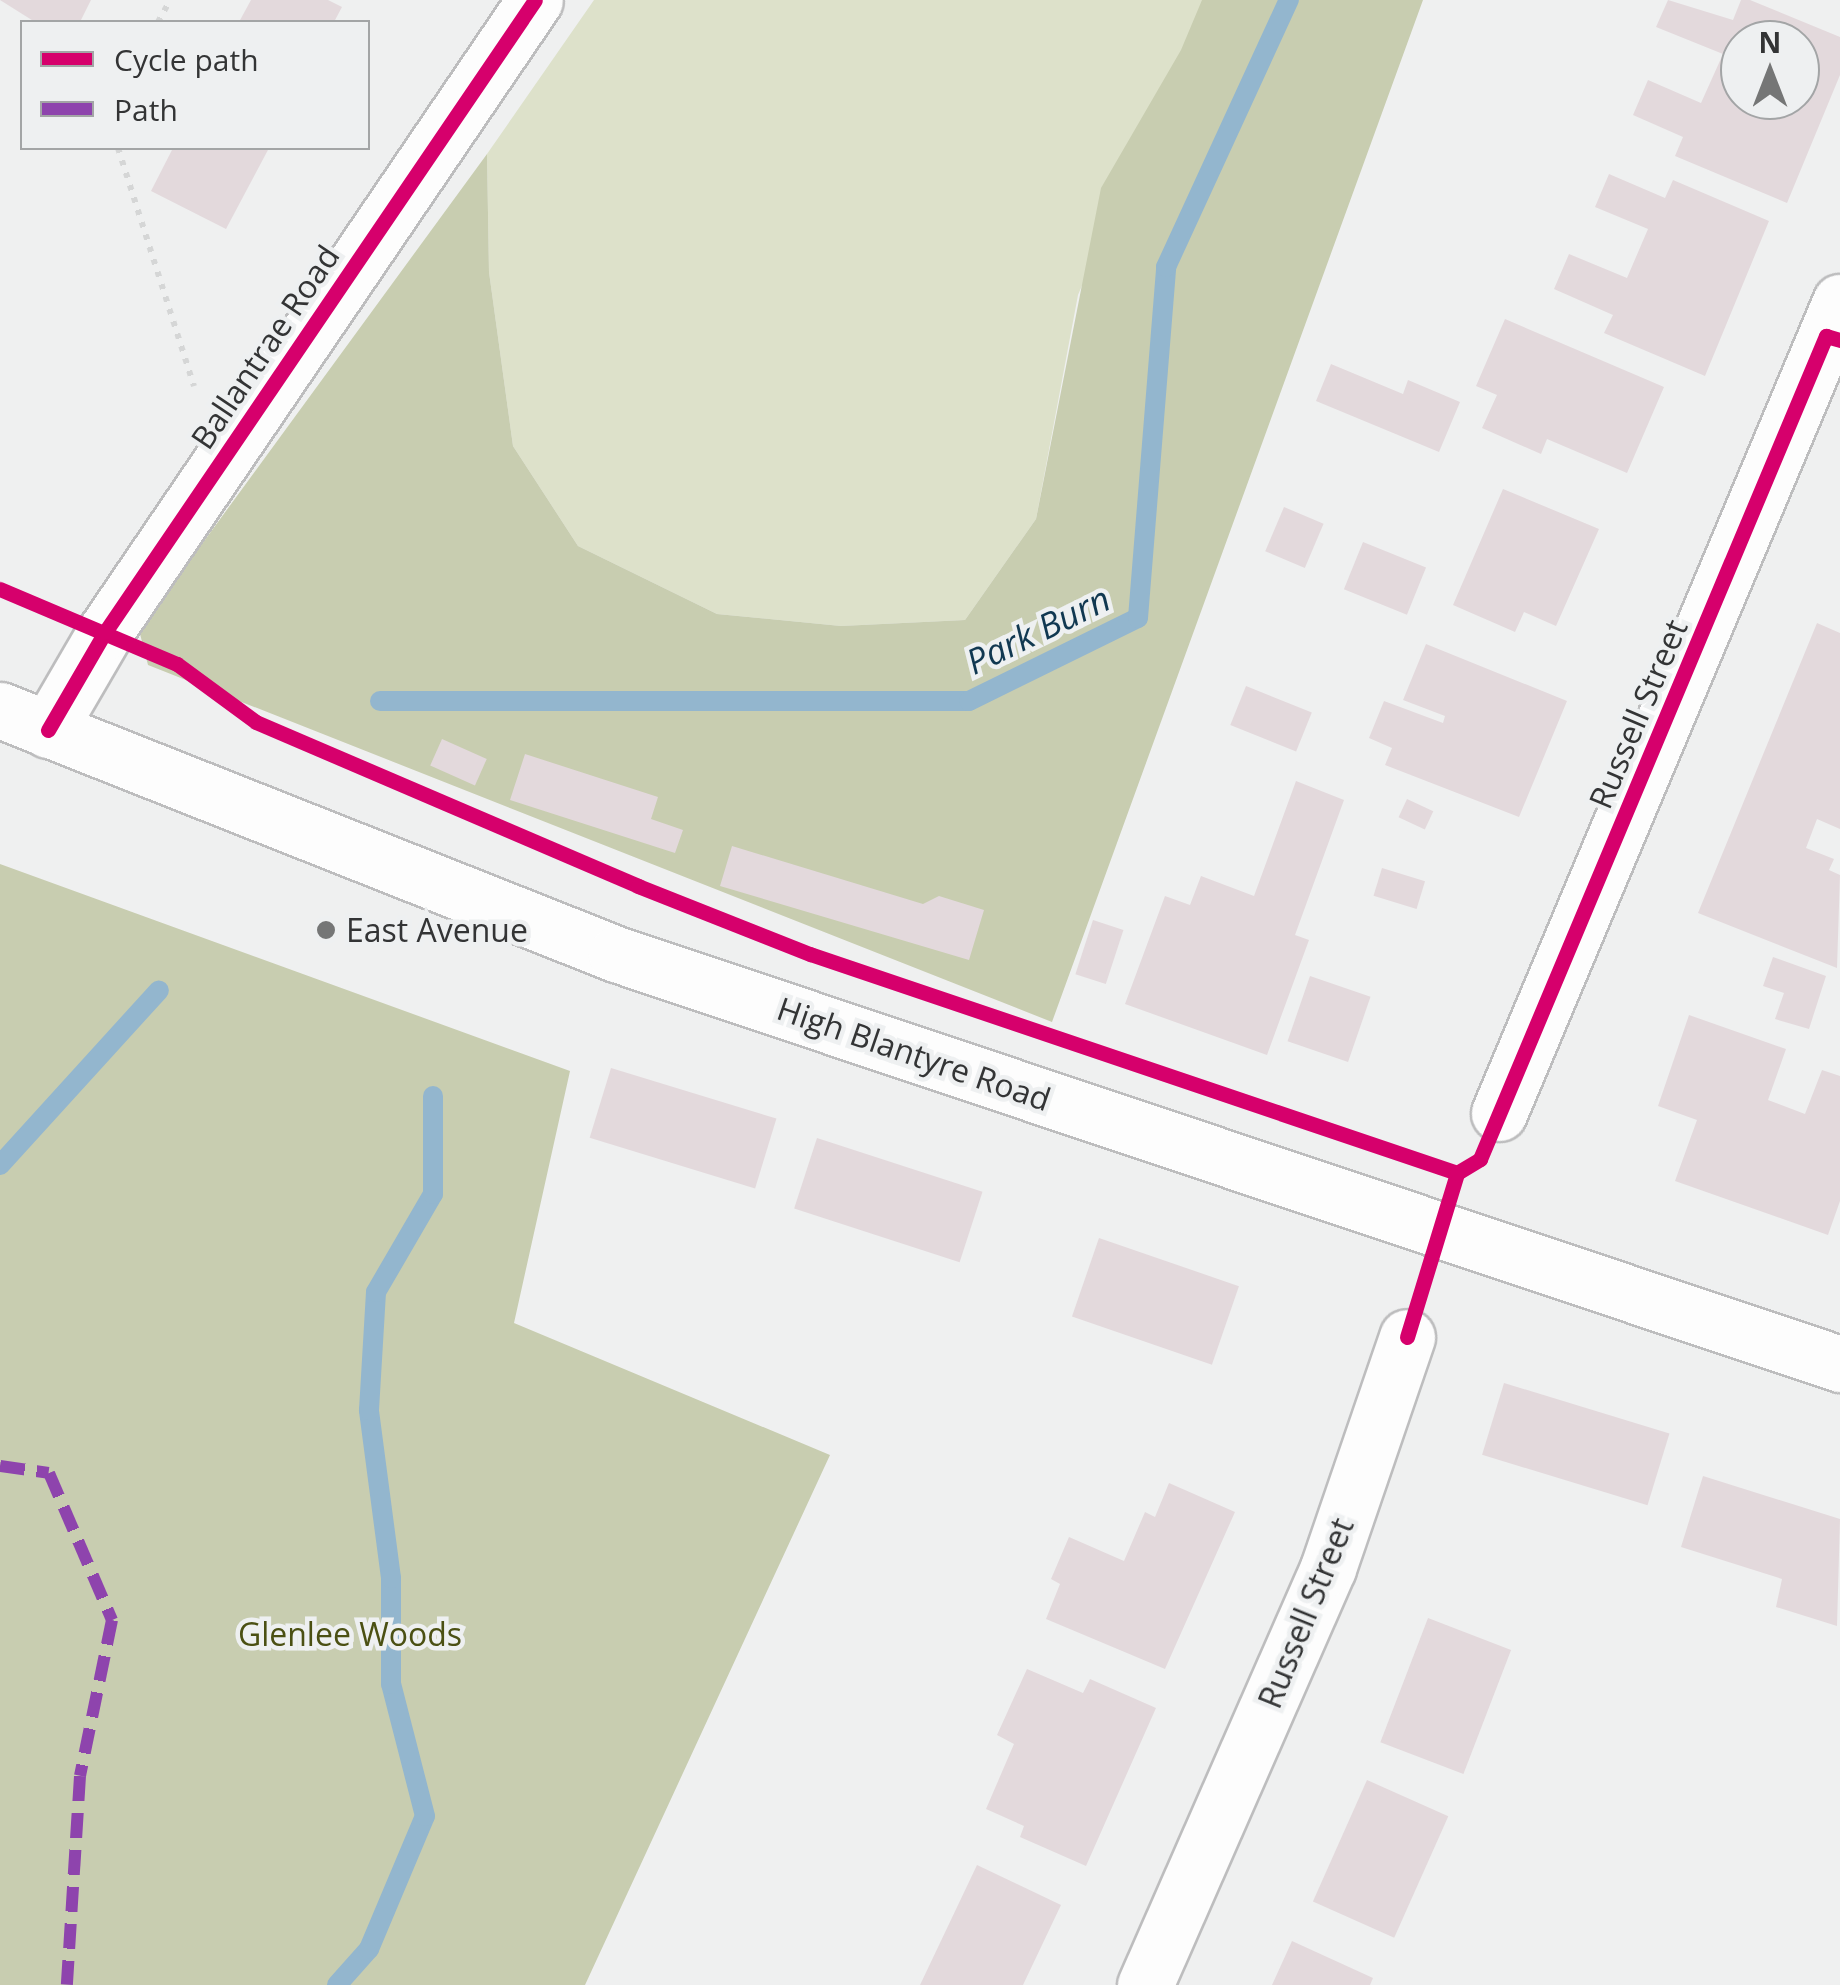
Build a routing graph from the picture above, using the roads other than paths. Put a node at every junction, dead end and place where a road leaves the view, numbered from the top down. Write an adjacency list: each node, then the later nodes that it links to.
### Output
1 (535, 0): 3 (street, Ballantrae Road)
2 (1835, 326): 4 (street, Russell Street)
3 (24, 720): 6 (street, High Blantyre Road)
4 (1500, 1113)
5 (1406, 1337): 7 (street, Russell Street)
6 (1840, 1364)
7 (1145, 1985)

